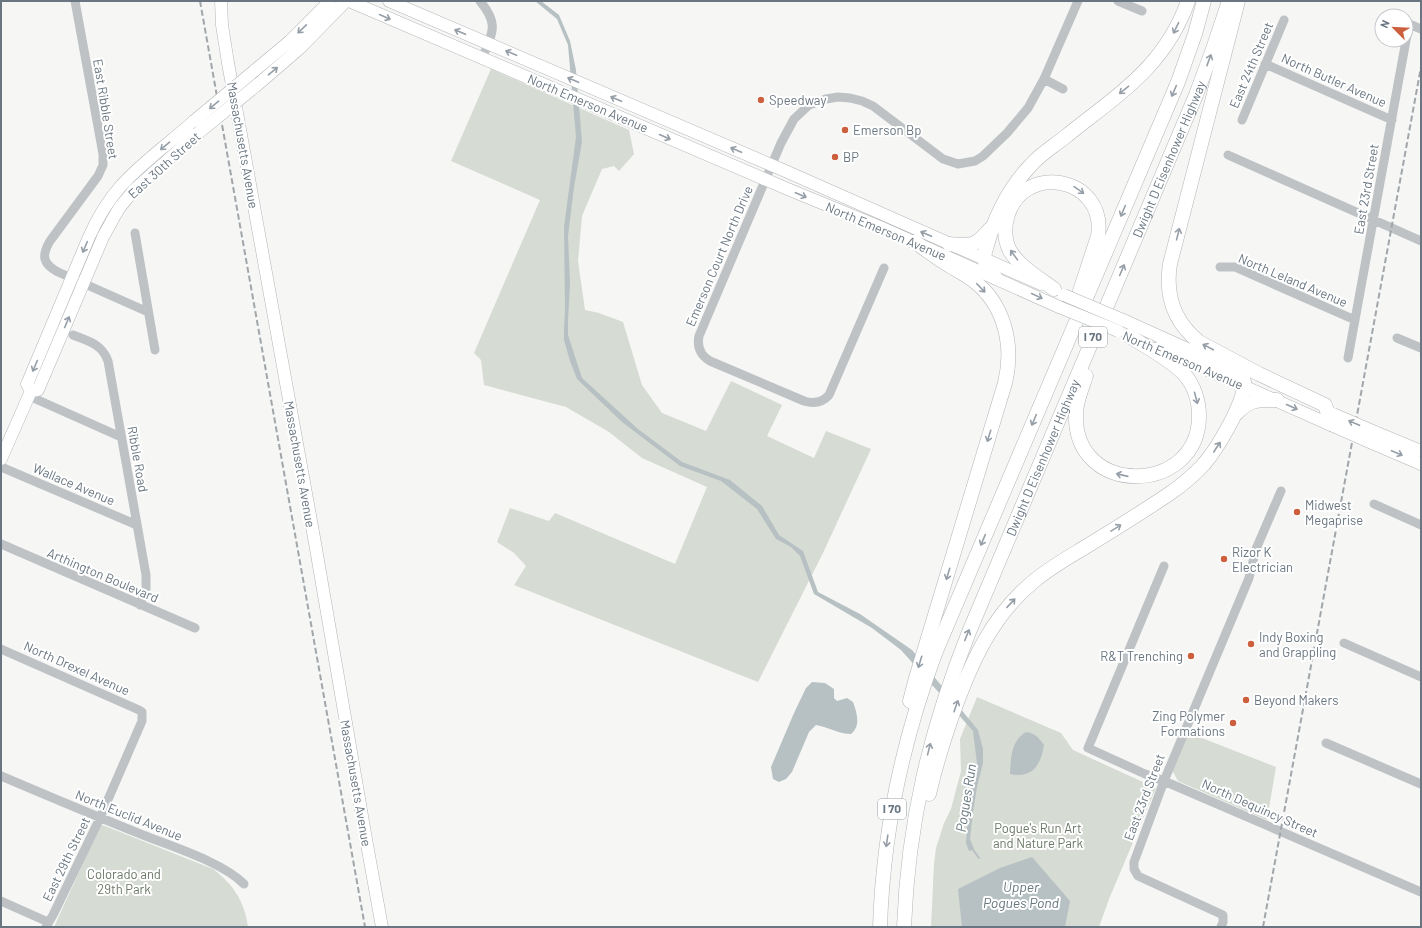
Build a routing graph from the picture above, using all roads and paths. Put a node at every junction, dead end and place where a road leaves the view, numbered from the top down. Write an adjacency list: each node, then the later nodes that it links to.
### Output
1 (75, 1): 35 (street, East Ribble Street)
2 (221, 1): 82 (main road, Massachusetts Avenue)
3 (348, 1): 17 (main road, North Emerson Avenue, one-way to 17); 35 (main road, East 30th Street, one-way to 3, bridge)
4 (389, 1): 16 (main road, North Emerson Avenue, one-way to 4)
5 (480, 1): 16 (street)
6 (1078, 1): 19 (street)
7 (1118, 1): 13 (street)
8 (1188, 1): 26 (highway, one-way to 26)
9 (1204, 1): 49 (highway, Dwight D Eisenhower Highway / I 70, one-way to 49)
10 (1229, 1): 36 (highway, Dwight D Eisenhower Highway / I 70, one-way to 10)
11 (1238, 1): 52 (highway, one-way to 11)
12 (324, 4): 35 (main road, East 30th Street, one-way to 35, bridge)
13 (1142, 10)
14 (1284, 20): 18 (street, East 24th Street)
15 (1421, 29): 22 (street, East 23rd Street)
16 (488, 44): 17 (street); 24 (main road, North Emerson Avenue, one-way to 16)
17 (482, 58): 24 (main road, North Emerson Avenue, one-way to 24)
18 (1265, 64): 21 (street, East 24th Street); 22 (street, North Butler Avenue)
19 (1044, 79): 20 (street); 24 (street, Emerson Court North Drive)
20 (1063, 89)
21 (1242, 120)
22 (1392, 120): 25 (street, East 23rd Street)
23 (1228, 155): 25 (street)
24 (768, 173): 29 (main road, North Emerson Avenue, one-way to 29); 30 (main road, North Emerson Avenue, one-way to 24); 33 (street, Emerson Court North Drive)
25 (1373, 220): 28 (street); 39 (street, East 23rd Street)
26 (995, 224): 30 (highway); 31 (highway)
27 (135, 233): 38 (street)
28 (1421, 241)
29 (915, 242): 34 (main road, North Emerson Avenue); 70 (highway, one-way to 70)
30 (949, 244): 31 (main road, North Emerson Avenue)
31 (984, 259): 34 (highway); 37 (main road, North Emerson Avenue)
32 (1220, 267): 39 (street, North Leland Avenue)
33 (884, 268)
34 (995, 277): 40 (main road, North Emerson Avenue, one-way to 40, bridge)
35 (77, 281): 38 (street); 48 (main road, East 30th Street)
36 (1115, 286): 40 (highway, one-way to 36); 80 (highway, Dwight D Eisenhower Highway / I 70, one-way to 36)
37 (1059, 292): 46 (main road, North Emerson Avenue, bridge); 49 (highway, one-way to 49)
38 (148, 312): 44 (street)
39 (1355, 320): 45 (street, East 23rd Street)
40 (1123, 334): 47 (main road, North Emerson Avenue)
41 (73, 335): 53 (street, Ribble Road)
42 (1398, 338): 43 (street)
43 (1421, 348)
44 (155, 350)
45 (1348, 358)
46 (1238, 372): 47 (highway); 52 (main road, North Emerson Avenue)
47 (1244, 386): 50 (main road, North Emerson Avenue); 51 (highway)
48 (30, 393): 53 (street); 56 (main road, East 30th Street)
49 (1044, 395): 70 (highway, Dwight D Eisenhower Highway / I 70, one-way to 70)
50 (1277, 400): 51 (highway); 52 (main road, North Emerson Avenue, one-way to 52)
51 (1232, 417): 80 (highway, one-way to 51)
52 (1330, 417): 54 (main road, North Emerson Avenue, bridge)
53 (121, 437): 62 (street, Ribble Road)
54 (1374, 437): 55 (main road, North Emerson Avenue); 57 (main road, North Emerson Avenue, one-way to 57)
55 (1421, 451)
56 (1, 459)
57 (1421, 464)
58 (1, 466): 62 (street, Wallace Avenue)
59 (1281, 491): 74 (street, East 23rd Street)
60 (1374, 504): 61 (street)
61 (1421, 525)
62 (137, 526): 65 (street, Ribble Road)
63 (1, 544): 65 (street, Arthington Boulevard)
64 (1164, 566): 74 (street, North Dequincy Street)
65 (140, 605): 66 (street, Arthington Boulevard)
66 (195, 628)
67 (1344, 643): 69 (street)
68 (1, 650): 71 (street, North Drexel Avenue)
69 (1421, 677)
70 (917, 690): 83 (highway, I 70, one-way to 83)
71 (142, 712): 76 (street, East 29th Street)
72 (1326, 743): 75 (street)
73 (1, 776): 76 (street, North Euclid Avenue)
74 (1164, 781): 78 (street, North Dequincy Street); 85 (street, East 23rd Street)
75 (1421, 784)
76 (100, 818): 77 (street, North Euclid Avenue); 81 (street, East 29th Street)
77 (244, 884)
78 (1421, 892)
79 (1, 901): 81 (street)
80 (904, 912): 84 (highway, Dwight D Eisenhower Highway / I 70)
81 (47, 924)
82 (382, 927)
83 (880, 927)
84 (904, 927)
85 (1221, 927)

